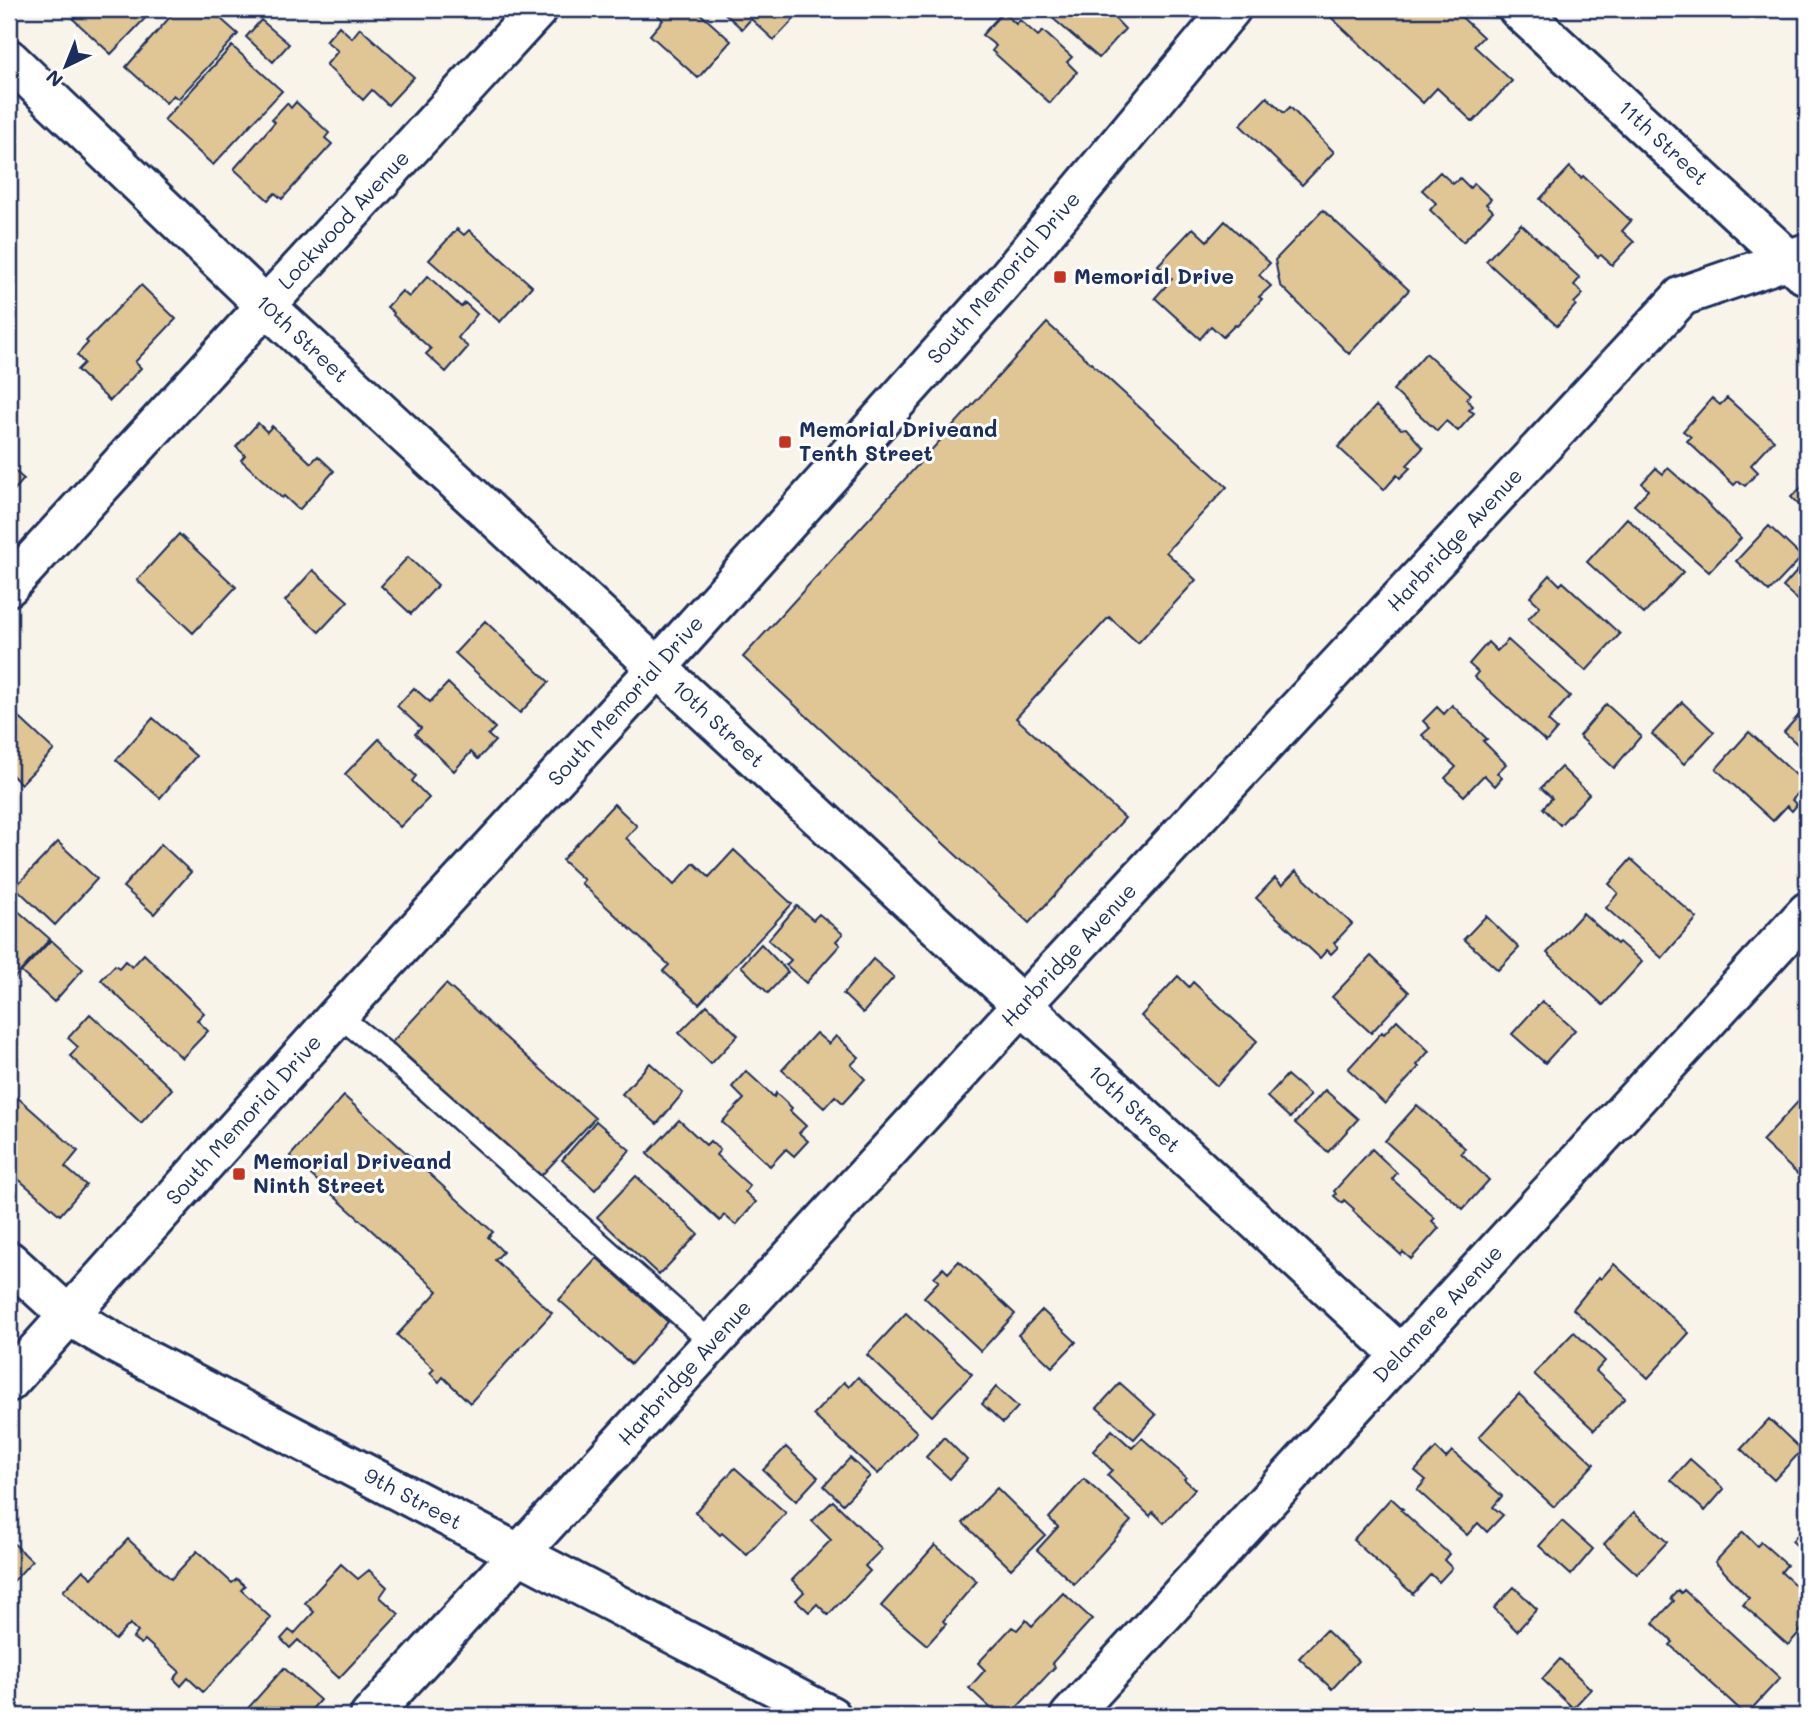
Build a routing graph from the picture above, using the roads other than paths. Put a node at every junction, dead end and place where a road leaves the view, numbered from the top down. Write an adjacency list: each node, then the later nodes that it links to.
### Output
1 (538, 9): 6 (street, Lockwood Avenue)
2 (1231, 9): 8 (street, South Memorial Drive)
3 (1518, 9): 5 (street, 11th Street)
4 (9, 60): 6 (street, 10th Street)
5 (1801, 263): 10 (street, Harbridge Avenue)
6 (266, 306): 7 (street, Lockwood Avenue); 8 (street, 10th Street)
7 (9, 586)
8 (657, 668): 10 (street, 10th Street); 11 (street, South Memorial Drive)
9 (1807, 912): 15 (street, Delamere Avenue)
10 (1022, 1005): 14 (street, Harbridge Avenue); 15 (street, 10th Street)
11 (338, 1015): 13 (street, South Memorial Drive); 14 (lane)
12 (9, 1261): 13 (street, 9th Street)
13 (69, 1316): 16 (street, South Memorial Drive); 17 (street, 9th Street)
14 (712, 1343): 17 (street, Harbridge Avenue)
15 (1401, 1355): 20 (street, Delamere Avenue)
16 (9, 1382)
17 (519, 1554): 18 (street, Harbridge Avenue); 19 (street, 9th Street)
18 (370, 1716)
19 (831, 1716)
20 (1070, 1716)

